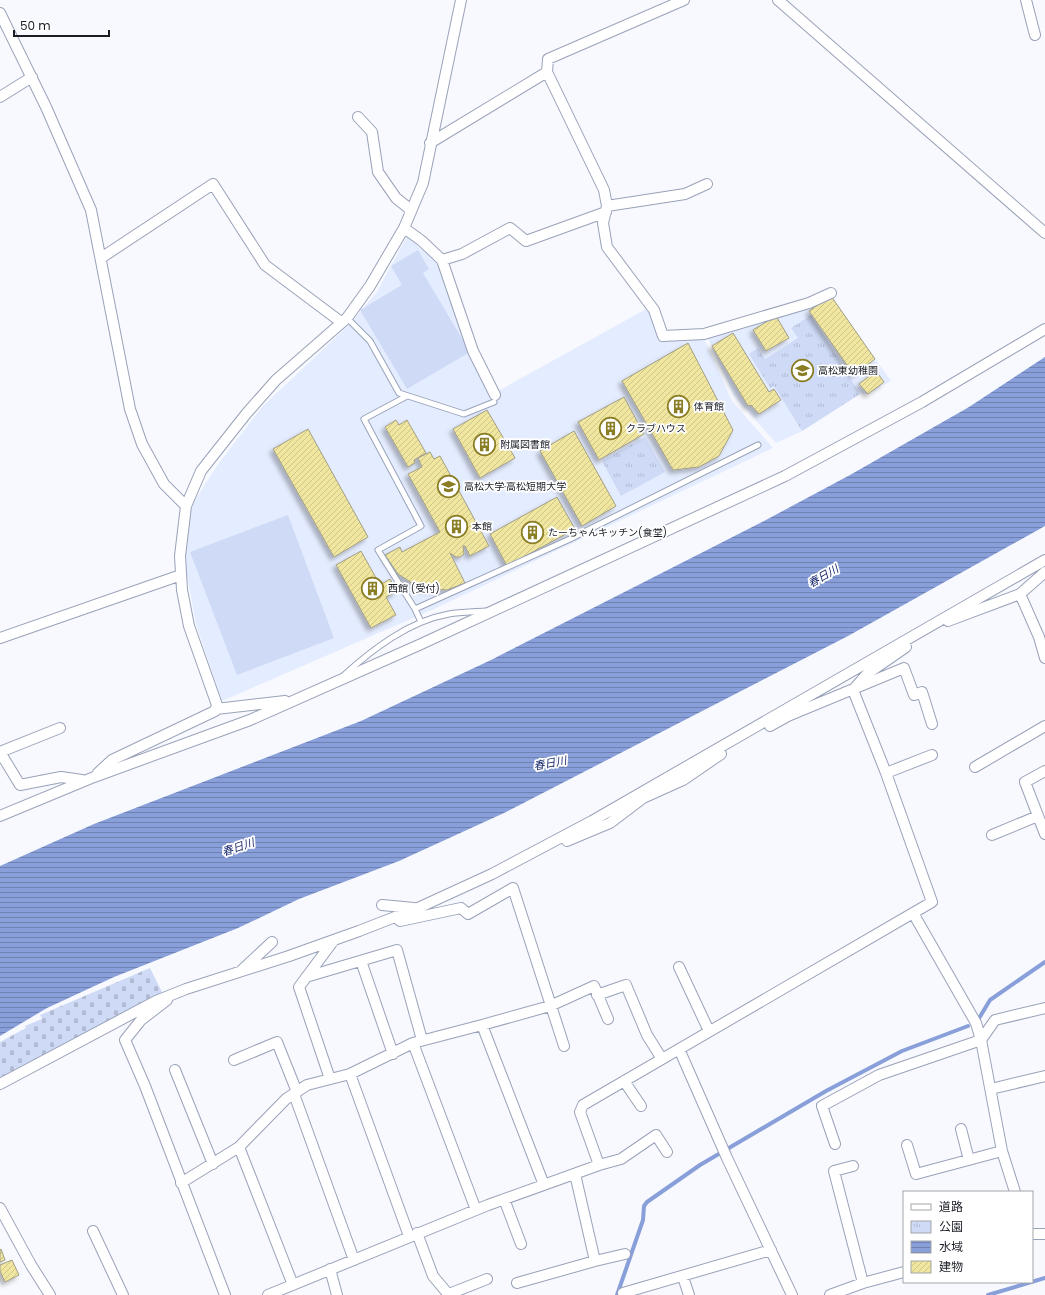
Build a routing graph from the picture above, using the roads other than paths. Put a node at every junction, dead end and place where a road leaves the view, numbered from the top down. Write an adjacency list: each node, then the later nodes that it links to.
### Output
1 (461, 0): 11 (street)
2 (684, 0): 7 (street)
3 (778, 0): 16 (street)
4 (1026, 0): 6 (street)
5 (0, 13): 8 (street)
6 (1035, 35)
7 (547, 72): 11 (street); 13 (street)
8 (32, 77): 9 (street); 17 (street)
9 (0, 97)
10 (358, 117): 14 (street)
11 (430, 143): 14 (street)
12 (707, 184): 13 (street)
13 (606, 209): 18 (street); 19 (street)
14 (411, 210): 15 (street)
15 (404, 228): 18 (street); 20 (street)
16 (1045, 233)
17 (101, 258): 20 (street); 25 (street)
18 (442, 260): 23 (street)
19 (831, 293)
20 (344, 320): 22 (lane); 25 (street)
21 (1045, 329): 31 (street)
22 (407, 396): 23 (lane); 30 (lane)
23 (495, 398)
24 (758, 445): 30 (lane)
25 (186, 506): 28 (street)
26 (1045, 560): 33 (street)
27 (1045, 572): 29 (street)
28 (181, 574): 34 (street); 39 (street)
29 (1020, 594): 33 (street); 35 (street)
30 (415, 609): 32 (lane)
31 (495, 610): 32 (lane); 36 (street)
32 (421, 622): 36 (lane)
33 (921, 631): 37 (street); 44 (street)
34 (0, 638)
35 (1045, 658)
36 (337, 681): 38 (street)
37 (853, 690): 40 (street); 43 (street); 50 (street)
38 (295, 700): 39 (street); 51 (street)
39 (216, 709): 51 (street)
40 (932, 724)
41 (1045, 726): 48 (street)
42 (60, 728): 46 (street)
43 (765, 728): 44 (street); 45 (street)
44 (750, 730): 45 (street)
45 (728, 746): 58 (street)
46 (0, 752): 52 (street)
47 (932, 755): 50 (street)
48 (975, 767)
49 (1045, 771): 54 (street)
50 (886, 773): 59 (street)
51 (94, 777): 52 (street)
52 (84, 781): 53 (street)
53 (0, 816)
54 (1038, 816): 55 (street); 56 (street)
55 (1045, 834)
56 (992, 835)
57 (382, 905): 58 (street)
58 (418, 908): 60 (street)
59 (913, 913): 73 (street); 74 (street)
60 (395, 917): 61 (street); 69 (street)
61 (334, 940): 65 (street); 66 (street)
62 (272, 942): 65 (street)
63 (361, 961): 66 (street); 75 (street); 78 (street)
64 (679, 967): 73 (street)
65 (239, 972): 67 (street)
66 (306, 977): 84 (street)
67 (176, 992): 86 (street); 101 (street)
68 (597, 995): 69 (street); 71 (street); 79 (street)
69 (550, 1006): 72 (street); 76 (street)
70 (1045, 1008): 74 (street)
71 (608, 1019)
72 (482, 1025): 75 (street); 102 (street)
73 (710, 1031): 77 (street)
74 (982, 1040): 87 (street); 91 (street)
75 (418, 1042): 78 (street); 106 (street)
76 (564, 1046)
77 (679, 1049): 79 (street); 112 (street)
78 (392, 1054): 82 (street)
79 (662, 1059): 85 (street)
80 (234, 1060): 88 (street)
81 (175, 1070): 97 (street)
82 (350, 1074): 84 (street); 108 (street)
83 (1045, 1076): 87 (street)
84 (330, 1079): 88 (street)
85 (624, 1081): 89 (street); 98 (street)
86 (0, 1084)
87 (991, 1089): 95 (street)
88 (295, 1093): 93 (street); 114 (street)
89 (641, 1106)
90 (961, 1129): 96 (street)
91 (835, 1144)
92 (907, 1145): 96 (street)
93 (239, 1147): 97 (street); 122 (street)
94 (667, 1152): 98 (street)
95 (1002, 1152): 96 (street); 103 (street)
96 (969, 1160)
97 (213, 1164): 101 (street)
98 (599, 1165): 100 (street)
99 (853, 1166): 121 (street)
100 (576, 1174): 102 (street); 115 (street)
101 (181, 1183): 127 (street)
102 (544, 1185): 104 (street)
103 (1015, 1191)
104 (504, 1199): 106 (street); 111 (street)
105 (0, 1208): 125 (street)
106 (476, 1210): 108 (street)
107 (94, 1231): 126 (street)
108 (413, 1234): 114 (street); 130 (street)
109 (1033, 1234): 110 (street)
110 (1045, 1234)
111 (521, 1244)
112 (771, 1250): 118 (street); 132 (street)
113 (625, 1254): 115 (street)
114 (354, 1260): 116 (street)
115 (595, 1261): 120 (street)
116 (330, 1269): 122 (street); 129 (street)
117 (903, 1272): 121 (street)
118 (683, 1276): 123 (street); 131 (street)
119 (487, 1279): 130 (street)
120 (517, 1283)
121 (863, 1283): 133 (street)
122 (293, 1285): 128 (street)
123 (635, 1292): 124 (street)
124 (623, 1293)
125 (50, 1295)
126 (122, 1295)
127 (225, 1295)
128 (268, 1295)
129 (337, 1295)
130 (449, 1295)
131 (689, 1295)
132 (792, 1295)
133 (830, 1295)

